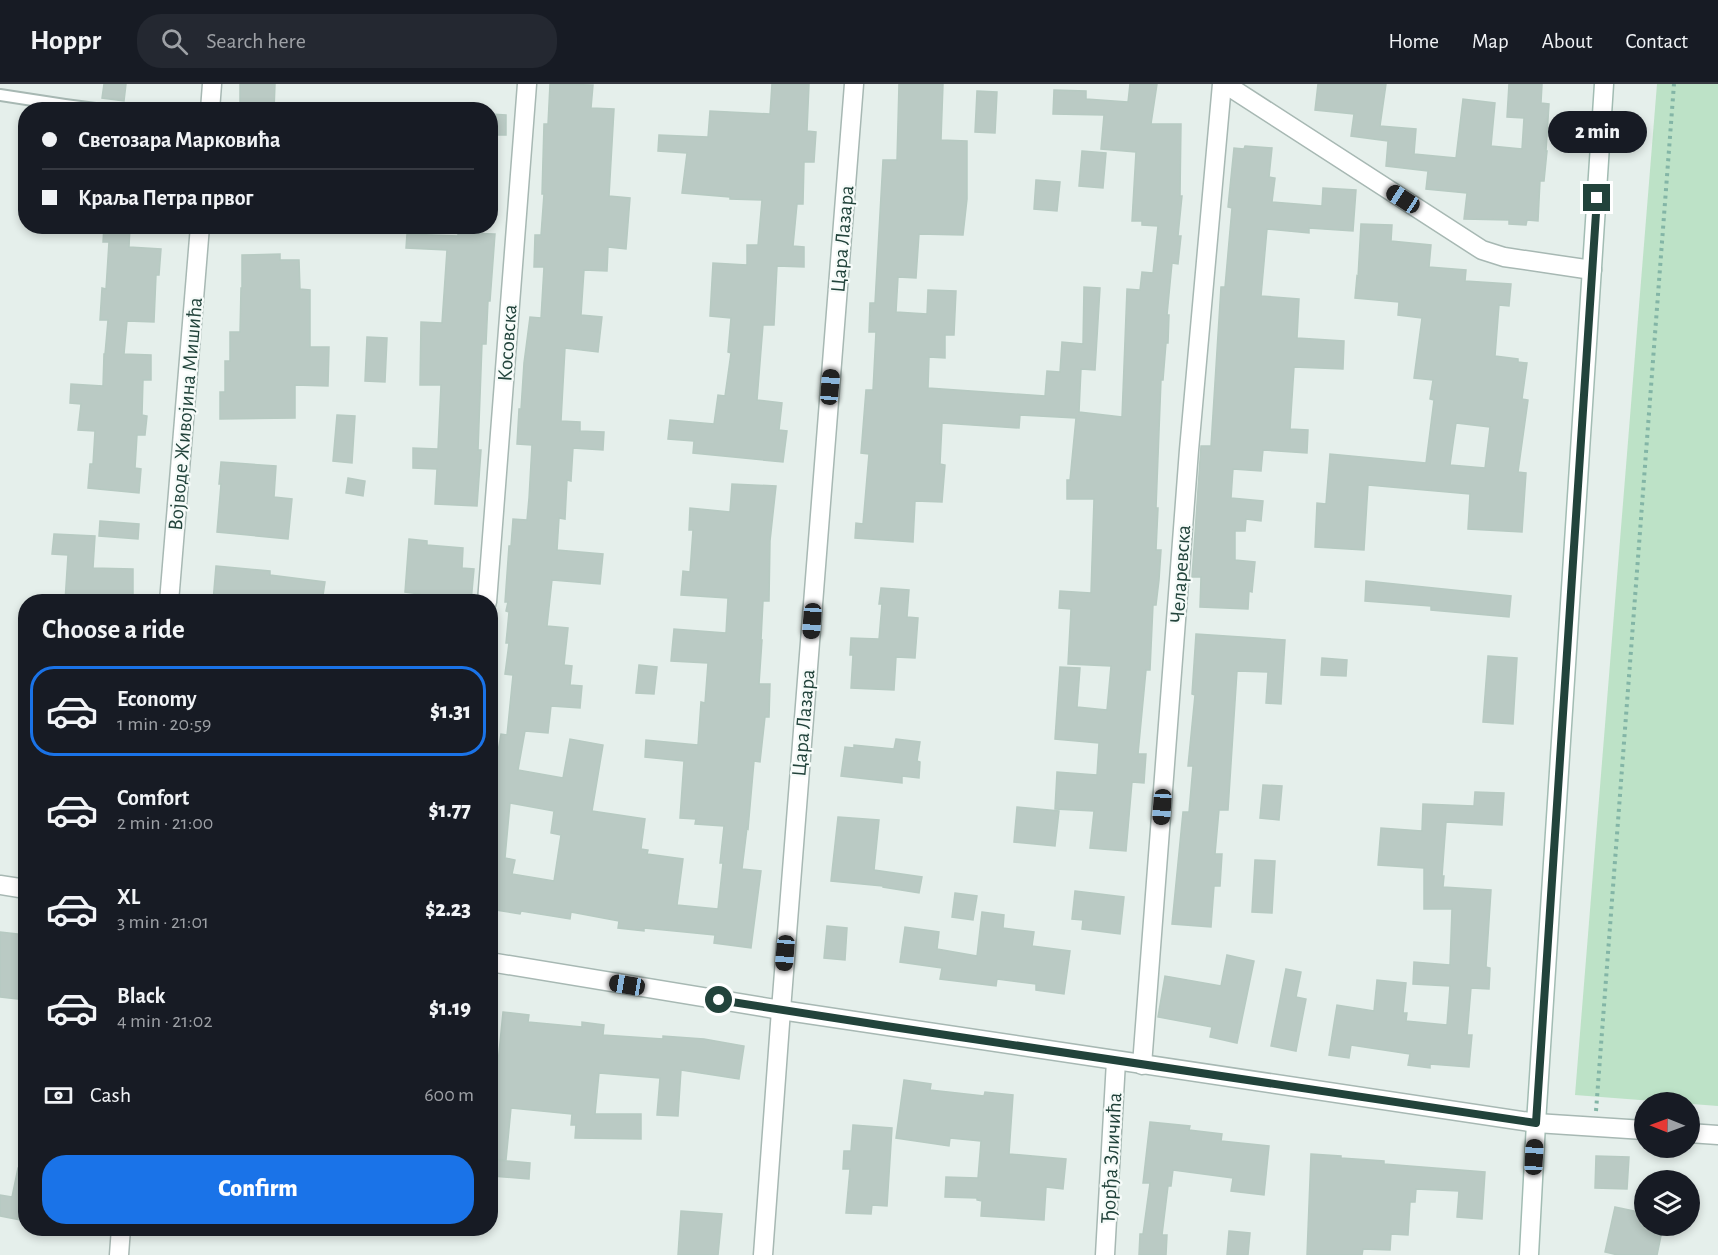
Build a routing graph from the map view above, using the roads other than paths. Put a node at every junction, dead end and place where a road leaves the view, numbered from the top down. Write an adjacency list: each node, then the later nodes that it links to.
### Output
1 (212, 84): 8 (street)
2 (526, 84): 12 (street, Косовска)
3 (854, 84): 16 (street, Цара Лазара)
4 (1223, 84): 10 (street); 18 (street, Челаревска)
5 (1604, 84): 10 (street)
6 (0, 95): 7 (lane)
7 (45, 102)
8 (211, 102)
9 (199, 234): 11 (street, Војводе Живојина Мишића)
10 (1592, 270): 19 (street)
11 (170, 594)
12 (488, 594)
13 (0, 885): 14 (street)
14 (18, 888)
15 (498, 963): 16 (street)
16 (781, 1010): 17 (street); 25 (street, Цара Лазара)
17 (1116, 1061): 18 (street); 26 (street, Ђорђа Зличића)
18 (1142, 1065): 19 (street)
19 (1536, 1123): 20 (street); 27 (street)
20 (1634, 1129)
21 (1700, 1134): 22 (street)
22 (1718, 1135)
23 (120, 1236): 24 (street)
24 (119, 1255)
25 (763, 1255)
26 (1105, 1255)
27 (1529, 1255)

